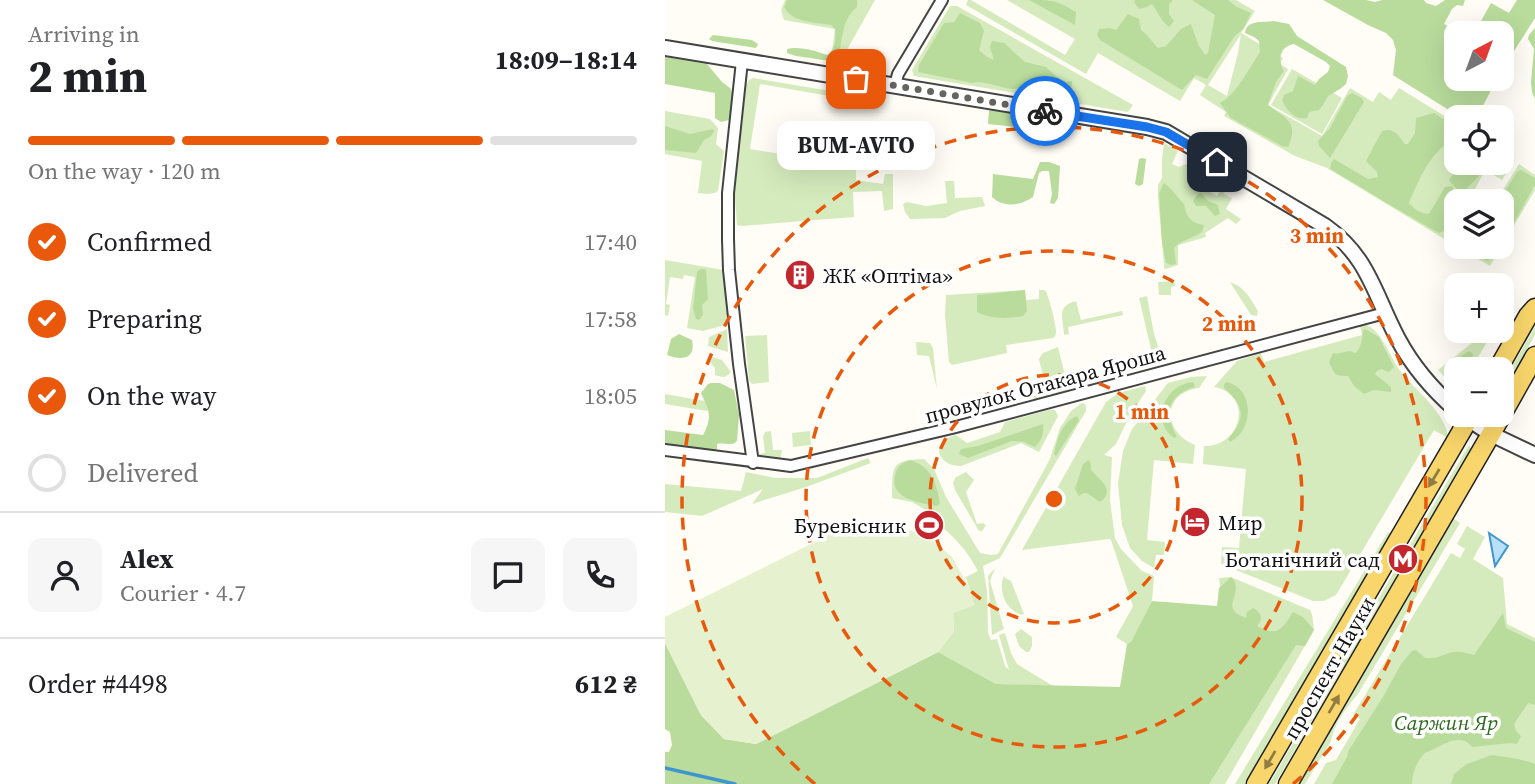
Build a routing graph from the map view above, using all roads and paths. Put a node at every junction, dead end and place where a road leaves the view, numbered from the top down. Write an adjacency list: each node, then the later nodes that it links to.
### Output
1 (942, 0): 4 (street)
2 (665, 48): 3 (street)
3 (742, 61): 4 (street); 15 (street)
4 (895, 85): 6 (street)
5 (1535, 308): 8 (main road)
6 (1385, 313): 9 (street); 15 (street, провулок Отакара Яроша)
7 (1535, 356): 12 (main road, проспект Науки)
8 (1504, 357)
9 (1444, 396)
10 (1457, 427): 16 (main road, проспект Науки, one-way to 16)
11 (1482, 427): 12 (street)
12 (1492, 434): 14 (street); 17 (main road, проспект Науки, one-way to 12)
13 (665, 450): 15 (street, провулок Отакара Яроша)
14 (1535, 455)
15 (753, 463)
16 (1256, 784)
17 (1288, 784)

